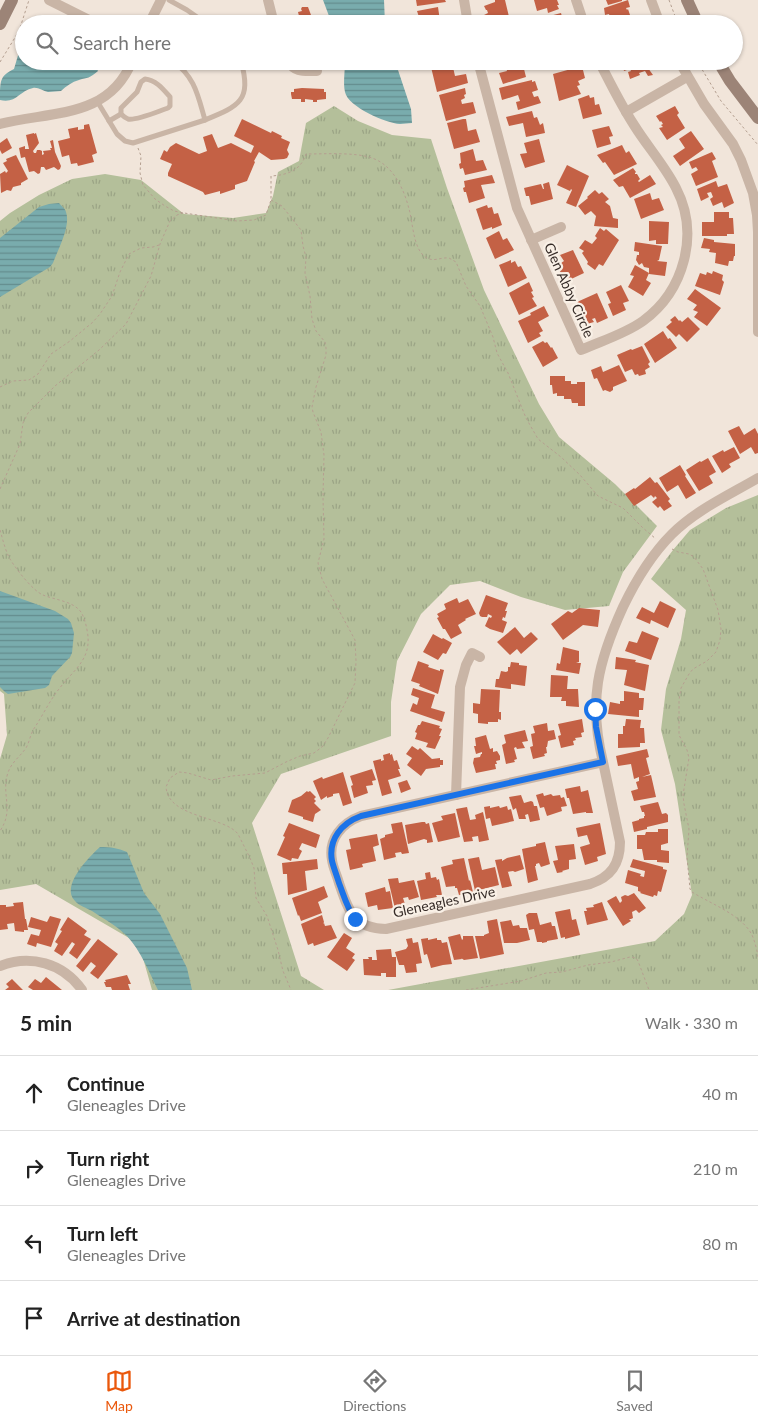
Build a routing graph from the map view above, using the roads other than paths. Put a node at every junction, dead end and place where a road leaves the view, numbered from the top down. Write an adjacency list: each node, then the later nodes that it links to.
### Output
1 (12, 0): 18 (street)
2 (49, 0): 10 (street)
3 (161, 0): 11 (street)
4 (169, 0): 12 (lane)
5 (268, 0): 13 (street)
6 (464, 0): 14 (street)
7 (576, 0): 15 (street)
8 (651, 0): 16 (street)
9 (687, 0): 17 (street)
10 (78, 15)
11 (154, 15)
12 (194, 15)
13 (272, 15)
14 (466, 15)
15 (581, 15)
16 (657, 15)
17 (694, 15)
18 (0, 24)
19 (128, 70): 29 (street)
20 (184, 70): 33 (lane)
21 (243, 70): 33 (lane)
22 (296, 70): 27 (street)
23 (480, 70): 37 (street, Glen Abby Circle)
24 (604, 70): 30 (street, Glen Abby Circle)
25 (684, 70): 28 (street)
26 (723, 70): 32 (street)
27 (317, 71)
28 (687, 76): 30 (street); 38 (street)
29 (97, 101): 34 (lane); 35 (street)
30 (626, 112): 37 (street, Glen Abby Circle)
31 (121, 114): 31 (lane); 34 (lane)
32 (758, 118)
33 (205, 120): 34 (lane)
34 (109, 121)
35 (0, 124)
36 (561, 227): 37 (street)
37 (531, 240)
38 (758, 332)
39 (758, 478): 41 (street, Gleneagles Drive)
40 (480, 657): 42 (street)
41 (603, 762): 42 (street, Gleneagles Drive); 42 (street, Gleneagles Drive)
42 (456, 795)
43 (0, 966): 44 (street)
44 (82, 990)

